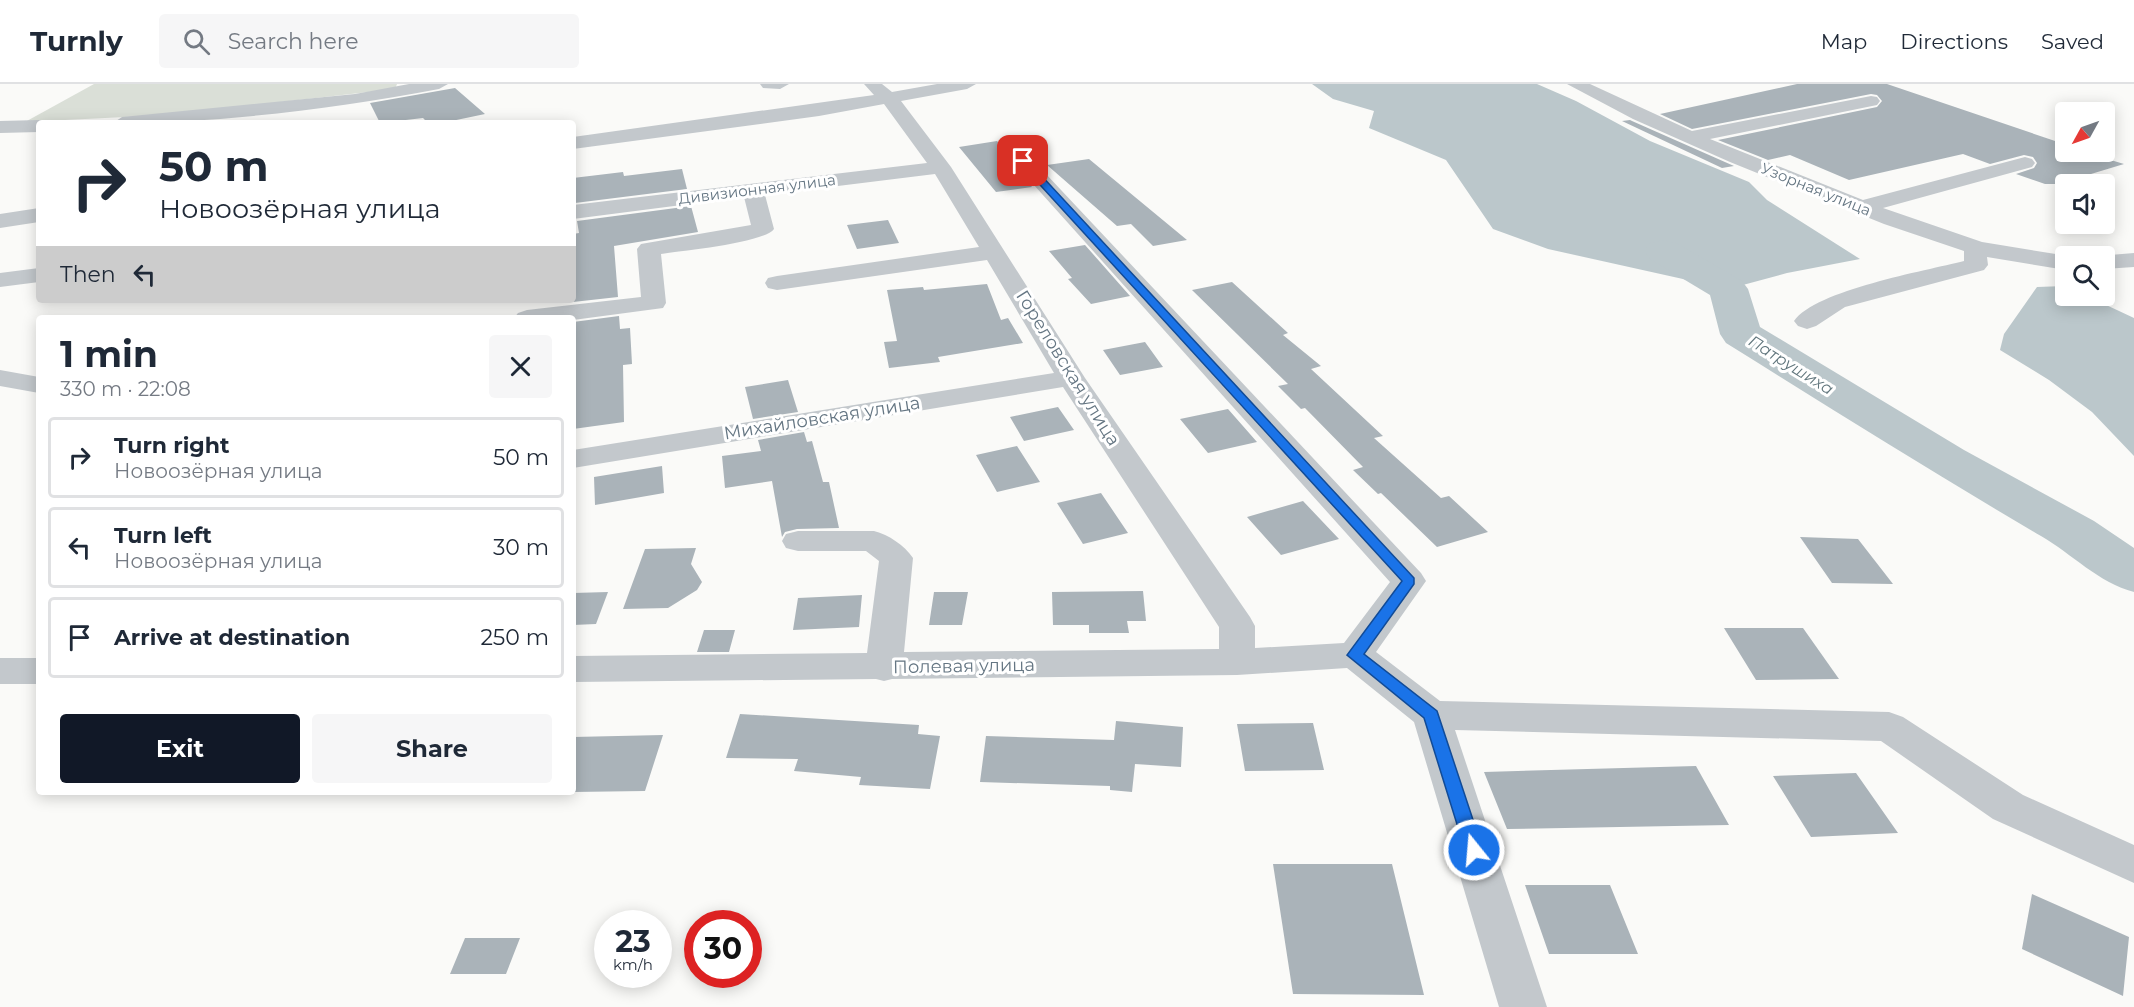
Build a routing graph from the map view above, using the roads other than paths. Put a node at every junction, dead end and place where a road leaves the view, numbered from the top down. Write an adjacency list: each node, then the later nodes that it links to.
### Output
1 (439, 84): 8 (street)
2 (769, 84): 3 (street)
3 (780, 84)
4 (966, 84): 6 (street)
5 (1576, 84): 11 (street, Узорная улица)
6 (875, 89): 12 (street); 15 (street, Гореловская улица)
7 (1871, 101): 11 (street)
8 (151, 120)
9 (36, 126): 10 (street)
10 (0, 127)
11 (1693, 137): 17 (street, Узорная улица)
12 (576, 143)
13 (1023, 161): 38 (street)
14 (2025, 163): 17 (street)
15 (941, 167): 16 (street, Дивизионная улица); 24 (street, Гореловская улица)
16 (753, 190): 18 (street, Дивизионная улица); 22 (street)
17 (1862, 207): 23 (street, Узорная улица)
18 (576, 212)
19 (36, 215): 20 (street)
20 (0, 221)
21 (643, 225): 22 (street)
22 (650, 249): 31 (street)
23 (1976, 249): 27 (street, Узорная улица); 32 (street)
24 (995, 252): 30 (street); 34 (street, Гореловская улица)
25 (2134, 260): 26 (street)
26 (2115, 261)
27 (2055, 262)
28 (36, 276): 29 (street)
29 (0, 280)
30 (777, 283)
31 (552, 315)
32 (1807, 321)
33 (0, 378): 35 (street)
34 (1071, 378): 36 (street, Михайловская улица); 39 (street, Гореловская улица)
35 (36, 384)
36 (576, 459)
37 (798, 541): 40 (street)
38 (1355, 655): 39 (street, Полевая улица); 44 (street)
39 (1237, 662): 40 (street, Полевая улица)
40 (884, 668): 41 (street, Полевая улица)
41 (576, 669)
42 (0, 671): 43 (street)
43 (36, 671)
44 (1431, 715): 45 (street); 46 (street)
45 (2134, 865)
46 (1523, 1007)

